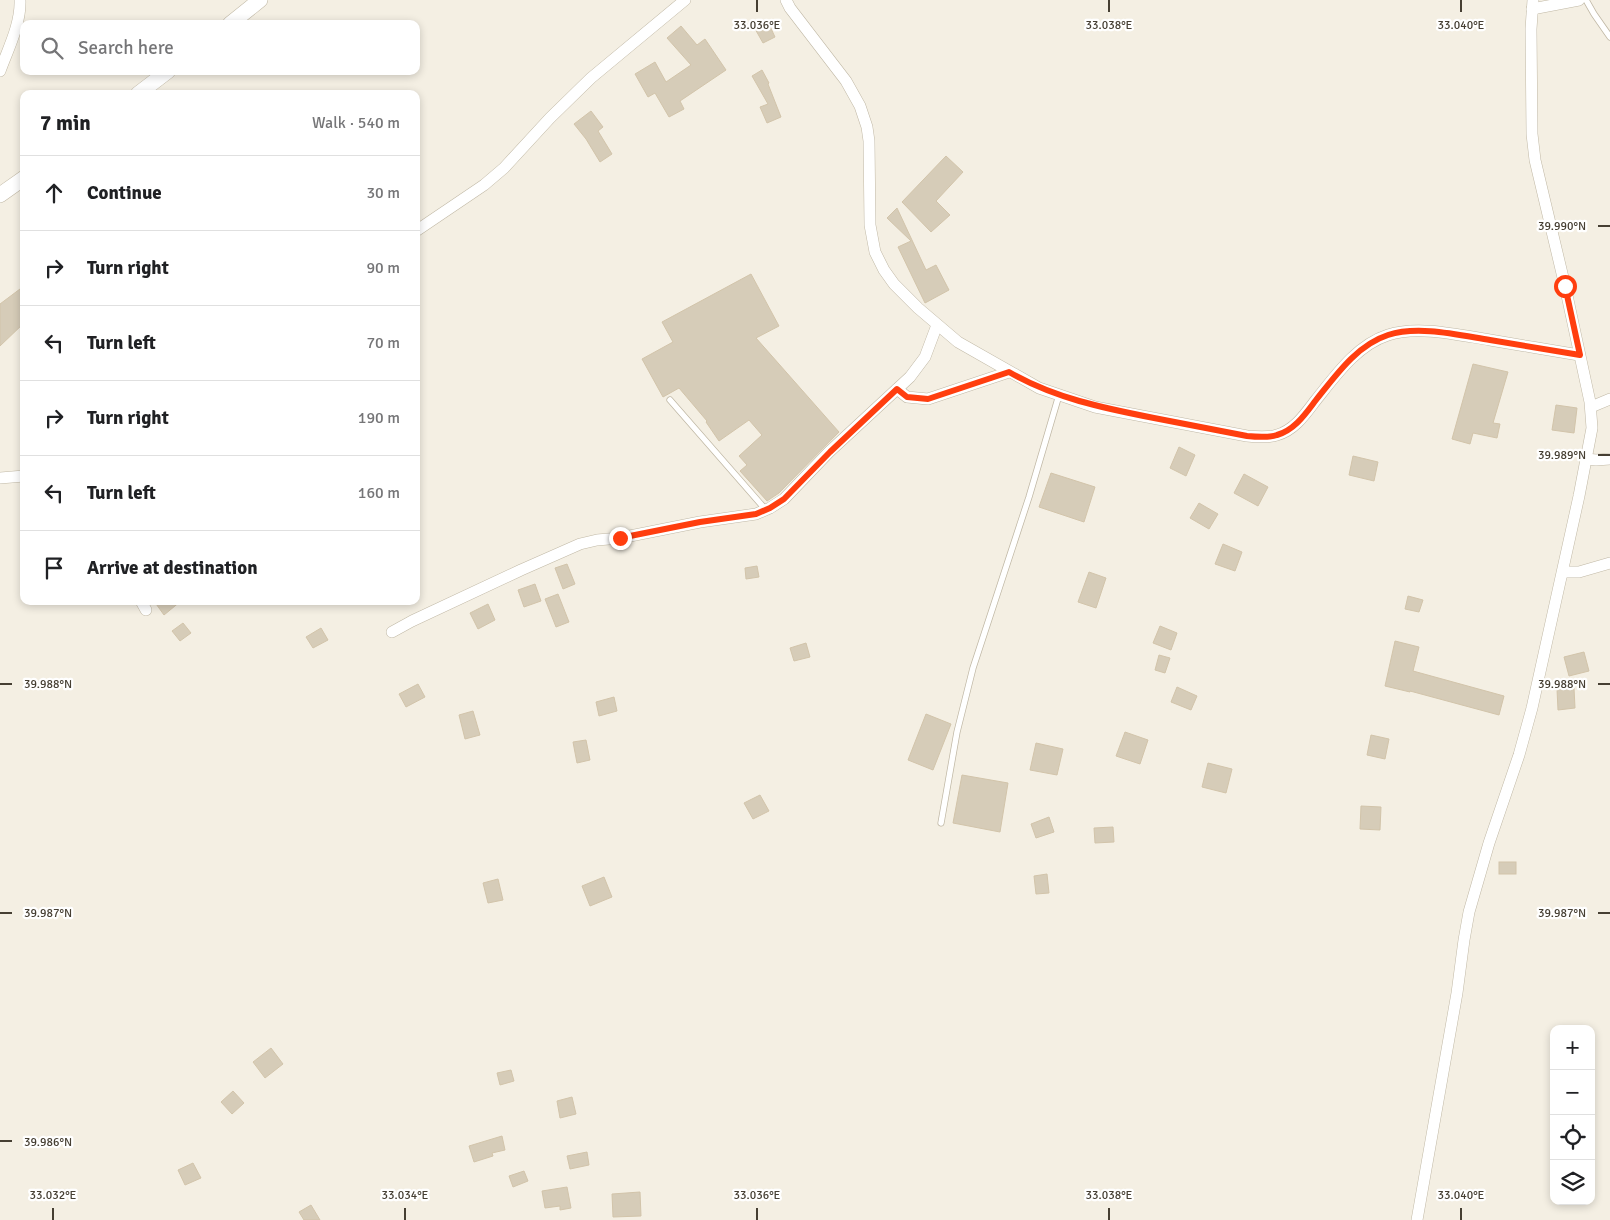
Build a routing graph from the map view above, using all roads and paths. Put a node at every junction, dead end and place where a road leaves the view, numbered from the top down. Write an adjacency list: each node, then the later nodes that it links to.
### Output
1 (20, 0): 10 (street)
2 (260, 0): 8 (street)
3 (685, 0): 15 (street)
4 (786, 0): 16 (street)
5 (1579, 0): 7 (street)
6 (1586, 0): 9 (lane)
7 (1532, 4): 17 (street)
8 (235, 20)
9 (1610, 37)
10 (0, 71)
11 (163, 75): 12 (street)
12 (143, 90)
13 (20, 181): 14 (street)
14 (0, 195)
15 (420, 228)
16 (937, 325): 18 (street); 19 (street)
17 (1580, 355): 20 (street); 23 (street)
18 (1009, 372): 19 (street); 20 (street)
19 (897, 389): 28 (street)
20 (1059, 395): 32 (lane)
21 (1610, 399): 23 (street)
22 (670, 400): 28 (lane)
23 (1591, 407): 24 (street)
24 (1586, 459): 25 (street); 30 (street)
25 (1610, 459)
26 (20, 476): 27 (street)
27 (0, 478)
28 (766, 510): 31 (street)
29 (1610, 563): 30 (street)
30 (1563, 572): 33 (street)
31 (392, 632)
32 (941, 823)
33 (1417, 1220)

